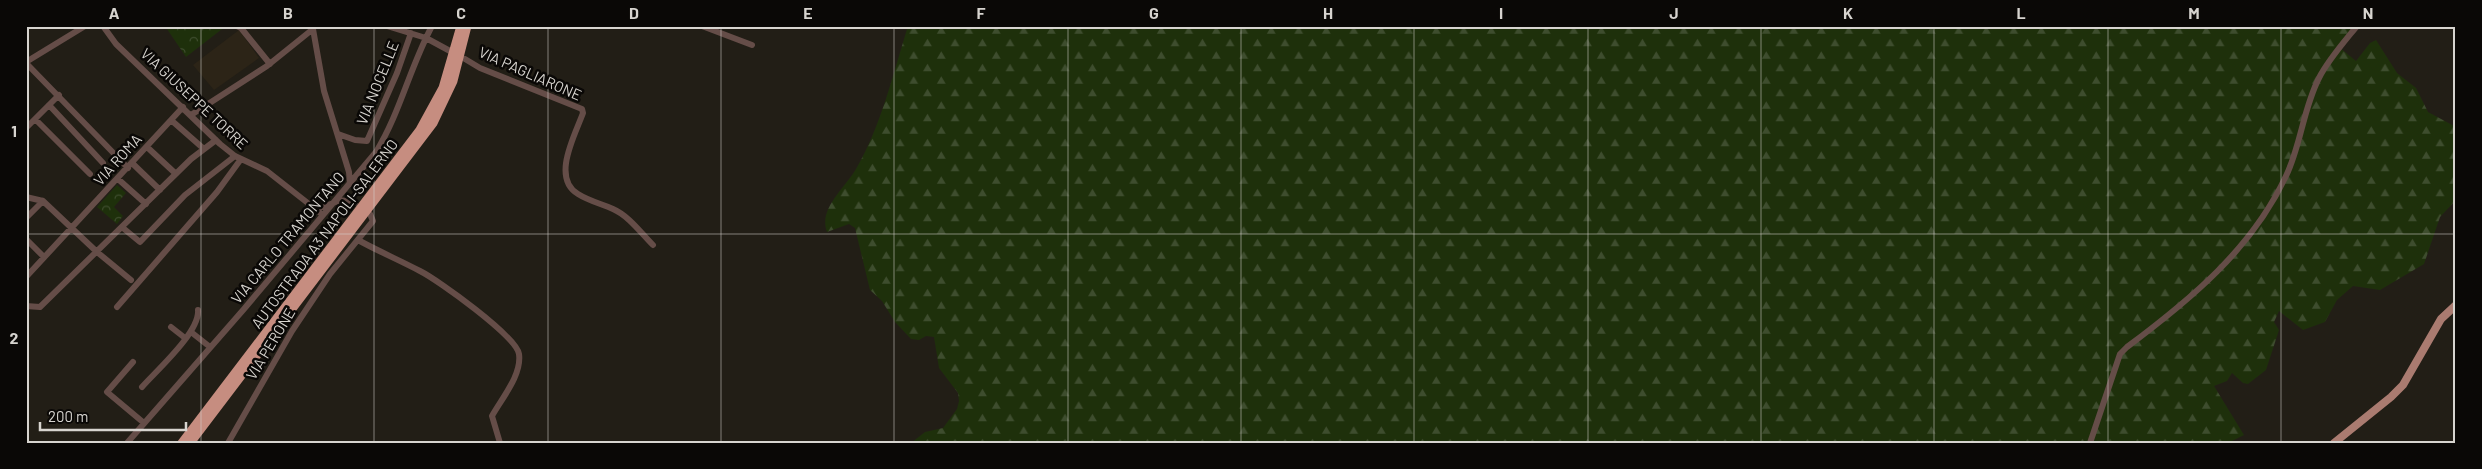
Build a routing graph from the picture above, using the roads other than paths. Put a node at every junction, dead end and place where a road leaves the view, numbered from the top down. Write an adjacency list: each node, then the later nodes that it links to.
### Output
1 (85, 26): 16 (street)
2 (103, 26): 20 (street, VIA GIUSEPPE TORRE)
3 (237, 26): 17 (street)
4 (388, 26): 11 (street)
5 (432, 26): 12 (street, VIA CARLO TRAMONTANO)
6 (461, 26): 68 (highway, AUTOSTRADA A3 NAPOLI-SALERNO)
7 (468, 26): 69 (highway, AUTOSTRADA A3 NAPOLI-SALERNO)
8 (702, 26): 13 (street)
9 (2357, 26): 72 (street)
10 (313, 28): 17 (street); 25 (street)
11 (411, 33): 12 (street); 25 (street, VIA NOCELLE)
12 (426, 38): 14 (street); 35 (street, VIA CARLO TRAMONTANO)
13 (752, 45)
14 (450, 51)
15 (464, 59): 51 (street, VIA PAGLIARONE)
16 (26, 62): 18 (street)
17 (266, 66): 21 (street)
18 (59, 95): 19 (street); 31 (street)
19 (49, 105): 22 (street); 30 (street)
20 (183, 107): 21 (street, VIA GIUSEPPE TORRE); 23 (street, VIA ROMA)
21 (191, 115): 26 (street, VIA GIUSEPPE TORRE)
22 (35, 119): 24 (street); 32 (street)
23 (172, 120): 27 (street, VIA ROMA); 28 (street)
24 (26, 128)
25 (338, 134): 35 (street)
26 (216, 140): 28 (street); 29 (street, VIA GIUSEPPE TORRE)
27 (147, 147): 31 (street, VIA ROMA); 33 (street)
28 (204, 149): 33 (street)
29 (238, 158): 42 (street, VIA GIUSEPPE TORRE); 48 (street); 58 (street)
30 (103, 163)
31 (130, 165): 34 (street, VIA ROMA); 36 (street)
32 (90, 174)
33 (176, 174): 36 (street)
34 (118, 178): 41 (street); 47 (street, VIA ROMA)
35 (350, 184): 37 (street, VIA CARLO TRAMONTANO)
36 (160, 190): 41 (street)
37 (342, 193): 40 (street, VIA CARLO TRAMONTANO); 40 (street)
38 (26, 197): 39 (street)
39 (43, 201): 45 (street); 47 (street)
40 (333, 203): 42 (street); 44 (street, VIA CARLO TRAMONTANO)
41 (146, 204): 48 (street)
42 (315, 208): 44 (street, VIA GIUSEPPE TORRE); 46 (street)
43 (370, 214): 50 (street, VIA PERONE)
44 (323, 215): 46 (street, VIA CARLO TRAMONTANO)
45 (26, 218)
46 (316, 224): 63 (street, VIA CARLO TRAMONTANO)
47 (71, 228): 52 (street); 53 (street, VIA ROMA)
48 (123, 228): 52 (street)
49 (26, 239): 53 (street)
50 (358, 240): 70 (street, VIA PERONE); 71 (street)
51 (653, 245)
52 (97, 252): 55 (street); 57 (street)
53 (44, 257): 54 (street, VIA ROMA)
54 (26, 277)
55 (131, 280)
56 (2456, 305): 73 (main road)
57 (26, 306)
58 (117, 308)
59 (198, 310): 61 (street)
60 (171, 327): 62 (street)
61 (191, 332): 62 (street); 63 (street)
62 (185, 338): 65 (street)
63 (210, 348): 66 (street, VIA CARLO TRAMONTANO)
64 (133, 362): 66 (street)
65 (142, 387)
66 (144, 423): 67 (street, VIA CARLO TRAMONTANO)
67 (127, 443)
68 (182, 443)
69 (190, 443)
70 (228, 443)
71 (500, 443)
72 (2090, 443)
73 (2334, 443)

